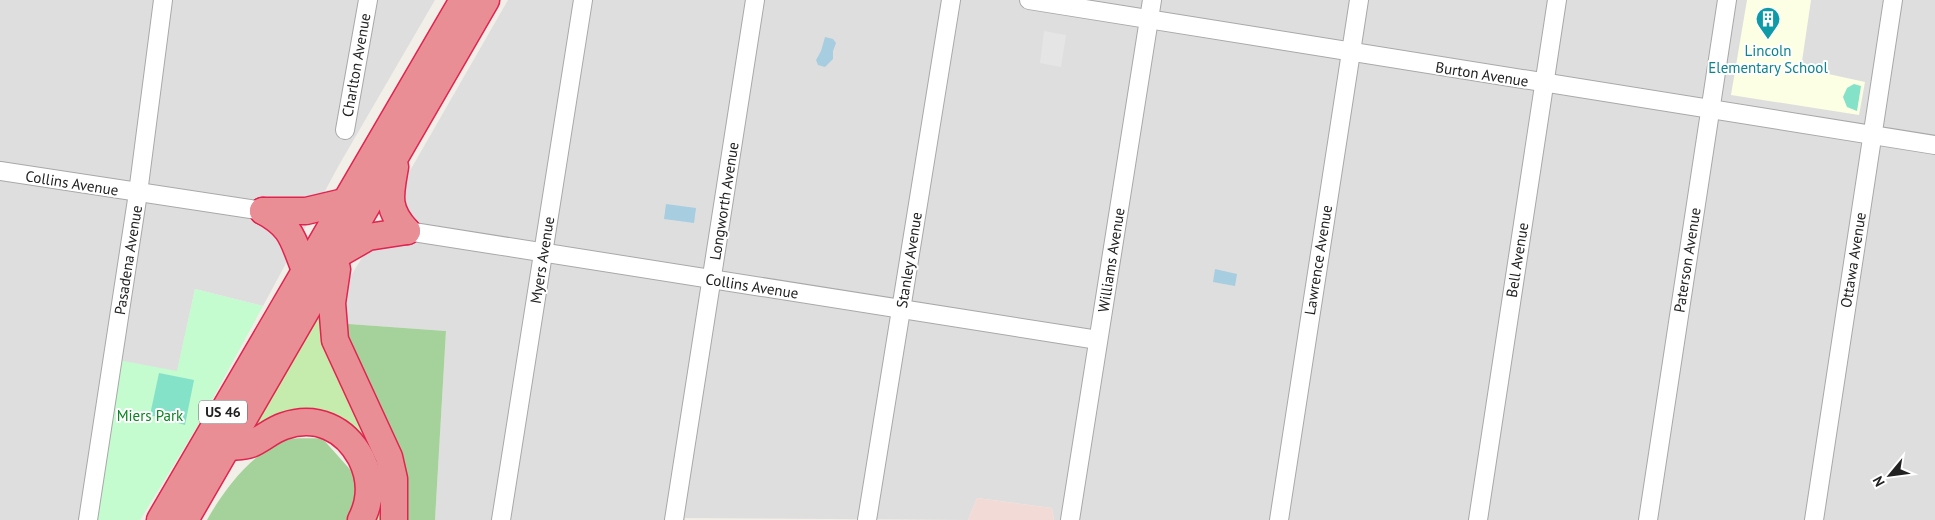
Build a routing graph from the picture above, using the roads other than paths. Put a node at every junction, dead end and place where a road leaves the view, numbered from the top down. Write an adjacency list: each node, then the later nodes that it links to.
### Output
1 (163, 0): 23 (street, Pasadena Avenue)
2 (368, 0): 18 (street, Charlton Avenue)
3 (462, 0): 24 (highway, US 46)
4 (486, 0): 21 (highway, US 46)
5 (583, 0): 27 (street, Myers Avenue)
6 (755, 0): 30 (street, Longworth Avenue)
7 (951, 0): 31 (street, Stanley Avenue)
8 (1029, 0): 14 (street, Burton Avenue)
9 (1152, 0): 14 (street, Williams Avenue)
10 (1359, 0): 15 (street, Lawrence Avenue)
11 (1556, 0): 16 (street, Bell Avenue)
12 (1727, 0): 17 (street, Paterson Avenue)
13 (1893, 0): 19 (street, Ottawa Avenue)
14 (1149, 19): 15 (street, Burton Avenue); 32 (street, Williams Avenue)
15 (1350, 53): 16 (street, Burton Avenue); 43 (street, Lawrence Avenue)
16 (1544, 83): 17 (street, Burton Avenue); 44 (street, Bell Avenue)
17 (1710, 110): 19 (street, Burton Avenue); 45 (street, Paterson Avenue)
18 (345, 130)
19 (1873, 136): 20 (street, Burton Avenue); 46 (street, Ottawa Avenue)
20 (1935, 145)
21 (397, 155): 26 (highway); 28 (highway, US 46)
22 (0, 171): 23 (street, Collins Avenue)
23 (138, 194): 25 (street, Collins Avenue); 34 (street, Pasadena Avenue)
24 (344, 202): 25 (highway); 29 (highway, US 46)
25 (263, 211): 29 (highway)
26 (407, 231): 27 (street, Collins Avenue); 28 (highway)
27 (543, 253): 30 (street, Collins Avenue); 39 (street, Myers Avenue)
28 (340, 255): 33 (highway, US 46); 38 (highway)
29 (305, 270): 35 (highway, US 46)
30 (712, 280): 31 (street, Collins Avenue); 40 (street, Longworth Avenue)
31 (901, 309): 32 (street, Collins Avenue); 41 (street, Stanley Avenue)
32 (1098, 340): 42 (street, Williams Avenue)
33 (228, 447): 36 (highway, US 46); 37 (highway)
34 (88, 520)
35 (160, 520)
36 (185, 520)
37 (361, 520)
38 (394, 520)
39 (501, 520)
40 (674, 520)
41 (867, 520)
42 (1070, 520)
43 (1278, 520)
44 (1478, 520)
45 (1648, 520)
46 (1814, 520)

